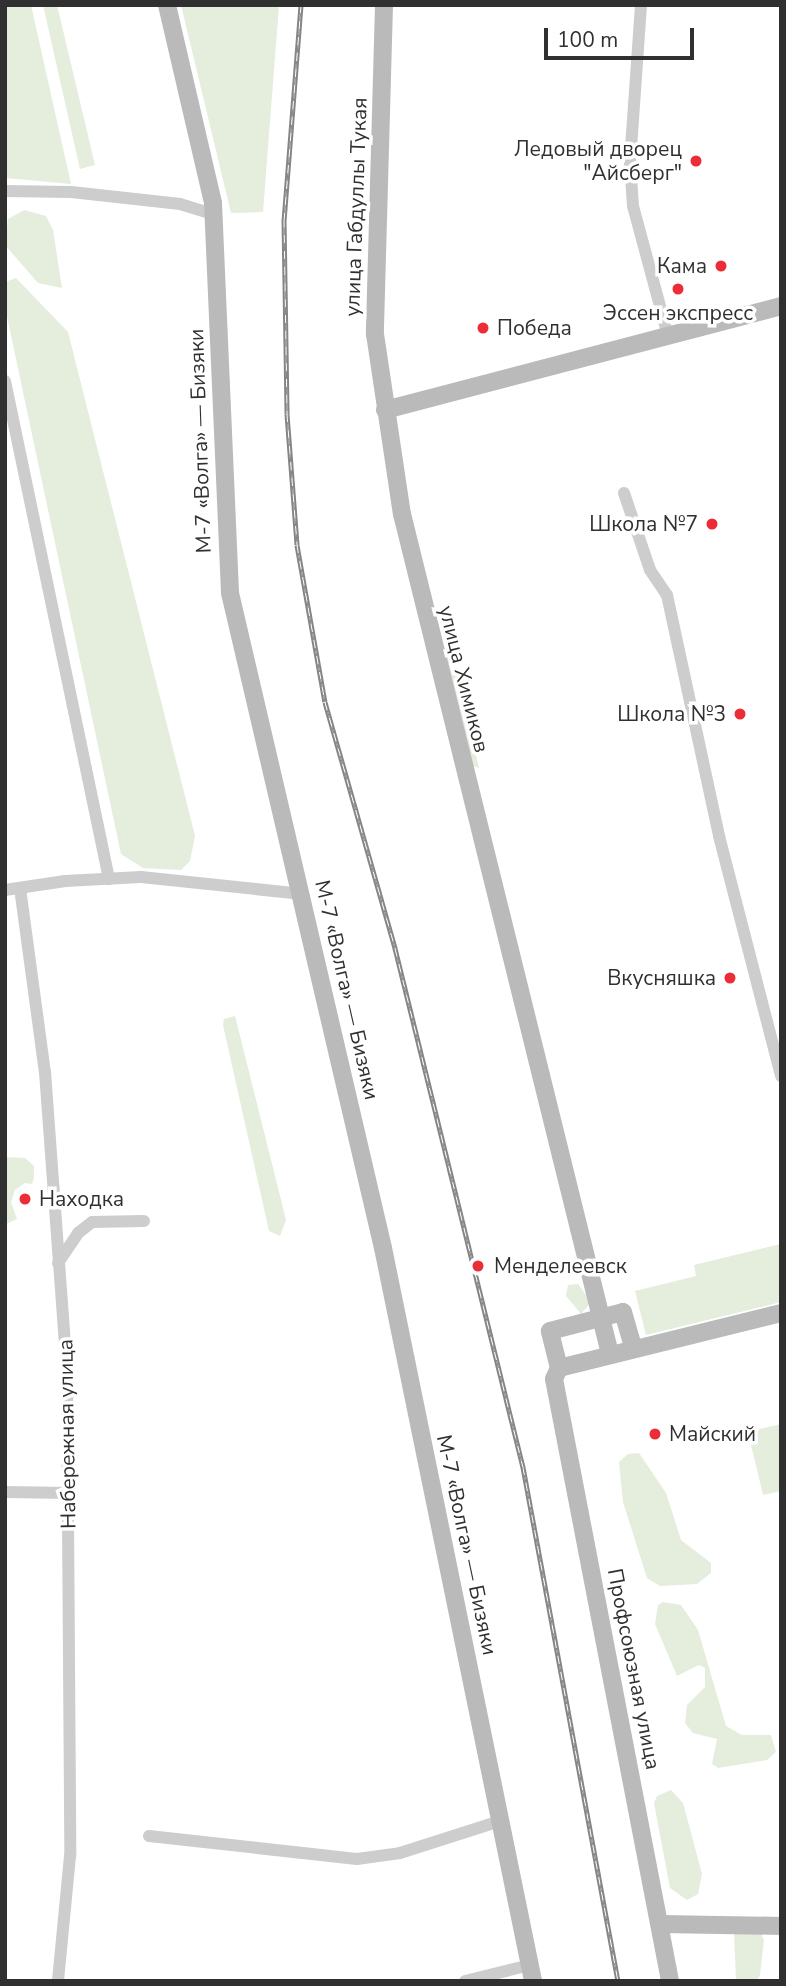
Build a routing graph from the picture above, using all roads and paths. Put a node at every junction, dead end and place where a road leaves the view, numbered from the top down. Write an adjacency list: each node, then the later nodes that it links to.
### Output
1 (167, 5): 5 (main road, М-7 «Волга» — Бизяки)
2 (384, 5): 9 (main road, улица Габдуллы Тукая)
3 (641, 5): 7 (street)
4 (5, 191): 5 (street)
5 (214, 214): 14 (main road, М-7 «Волга» — Бизяки)
6 (781, 306): 7 (main road)
7 (668, 336): 9 (main road)
8 (5, 381): 11 (street)
9 (385, 410): 19 (main road, улица Химиков)
10 (624, 493): 15 (street)
11 (109, 878): 12 (street); 14 (street)
12 (20, 888): 13 (street); 17 (street, Набережная улица)
13 (5, 890)
14 (302, 894): 25 (main road, М-7 «Волга» — Бизяки)
15 (781, 1076)
16 (144, 1221): 17 (street)
17 (58, 1263): 24 (street, Набережная улица)
18 (781, 1314): 20 (main road)
19 (601, 1318): 20 (main road); 21 (main road, улица Химиков); 22 (main road, Профсоюзная улица)
20 (633, 1348): 21 (main road)
21 (610, 1354): 22 (main road)
22 (559, 1368): 27 (main road, Профсоюзная улица)
23 (5, 1492): 24 (street)
24 (70, 1493): 30 (street, Набережная улица)
25 (500, 1821): 26 (street); 29 (main road, М-7 «Волга» — Бизяки)
26 (149, 1836)
27 (660, 1924): 28 (main road); 32 (main road, Профсоюзная улица)
28 (781, 1926)
29 (531, 1973): 31 (street)
30 (58, 1981)
31 (465, 1981)
32 (670, 1981)

